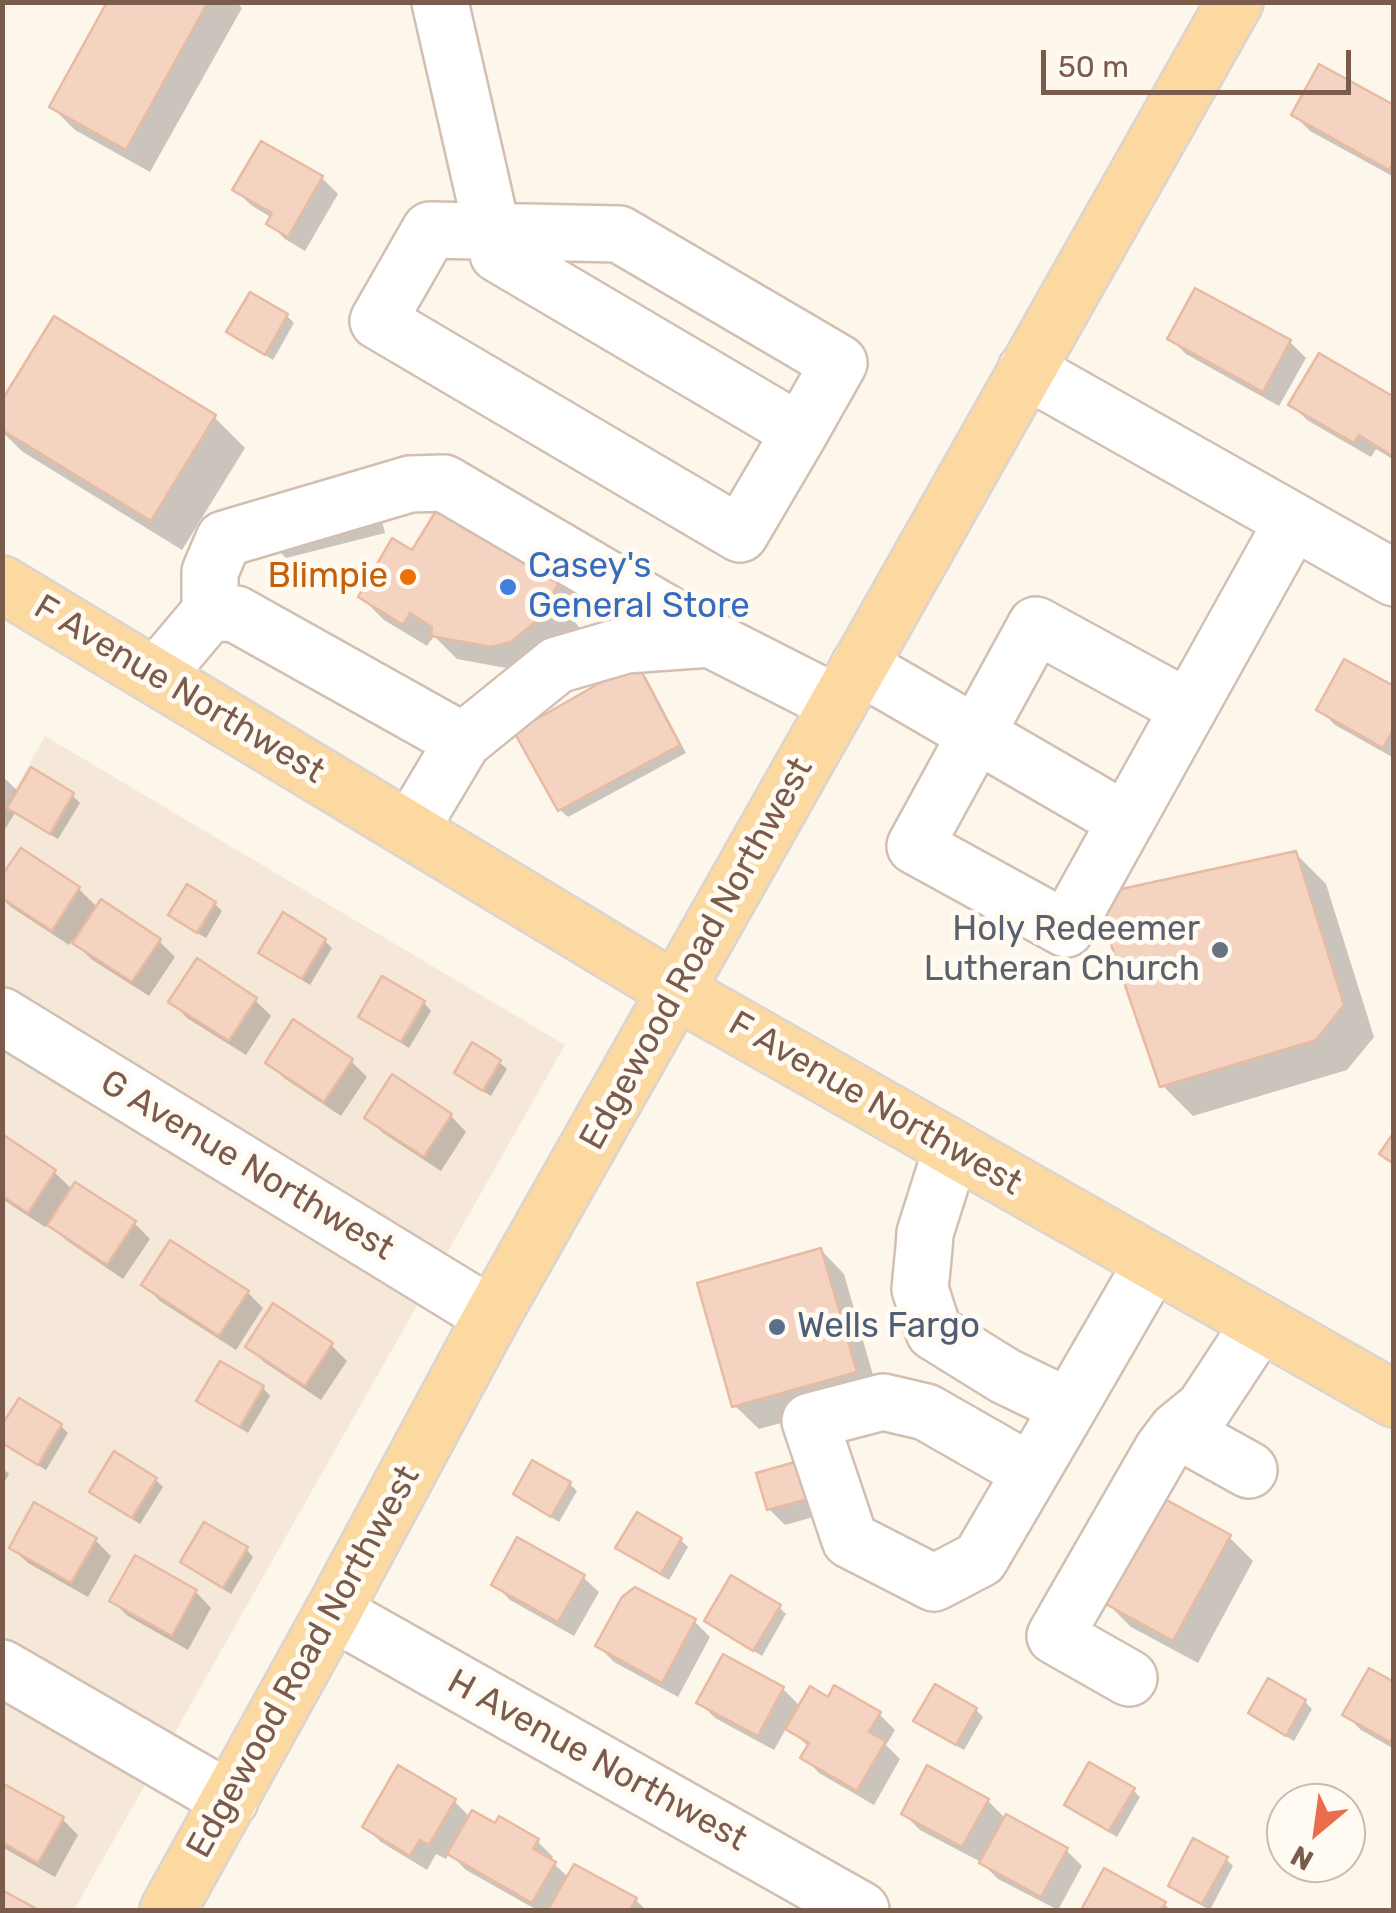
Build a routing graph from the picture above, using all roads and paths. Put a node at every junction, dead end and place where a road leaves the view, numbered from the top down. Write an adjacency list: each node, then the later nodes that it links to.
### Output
1 (440, 2): 3 (street)
2 (1235, 2): 4 (main road, Edgewood Road Northwest)
3 (495, 242): 5 (street); 5 (street); 5 (street)
4 (1026, 370): 6 (street); 12 (main road, Edgewood Road Northwest)
5 (800, 432)
6 (1293, 521): 7 (street); 13 (street)
7 (1394, 578)
8 (2, 584): 11 (main road, F Avenue Northwest)
9 (210, 612): 10 (street); 11 (street); 15 (street)
10 (710, 639): 12 (street); 15 (street)
11 (156, 676): 17 (main road, F Avenue Northwest)
12 (848, 685): 14 (street); 18 (main road, Edgewood Road Northwest)
13 (1188, 708): 14 (street); 16 (street)
14 (976, 734): 16 (street); 16 (street)
15 (463, 740): 17 (street)
16 (1126, 820)
17 (410, 830): 18 (main road, F Avenue Northwest)
18 (676, 991): 20 (main road, F Avenue Northwest); 22 (main road, Edgewood Road Northwest)
19 (2, 1016): 22 (street, G Avenue Northwest)
20 (952, 1148): 21 (main road, F Avenue Northwest); 25 (street)
21 (1153, 1262): 23 (main road, F Avenue Northwest); 25 (street)
22 (492, 1316): 29 (main road, Edgewood Road Northwest)
23 (1260, 1323): 24 (main road, F Avenue Northwest); 26 (street)
24 (1394, 1399)
25 (1068, 1408): 28 (street)
26 (1177, 1430): 27 (street); 31 (street)
27 (1248, 1470)
28 (1031, 1472)
29 (333, 1612): 32 (main road, Edgewood Road Northwest); 34 (street, H Avenue Northwest)
30 (2, 1668): 32 (street)
31 (1129, 1678)
32 (230, 1800): 33 (main road, Edgewood Road Northwest)
33 (168, 1910)
34 (862, 1910)

